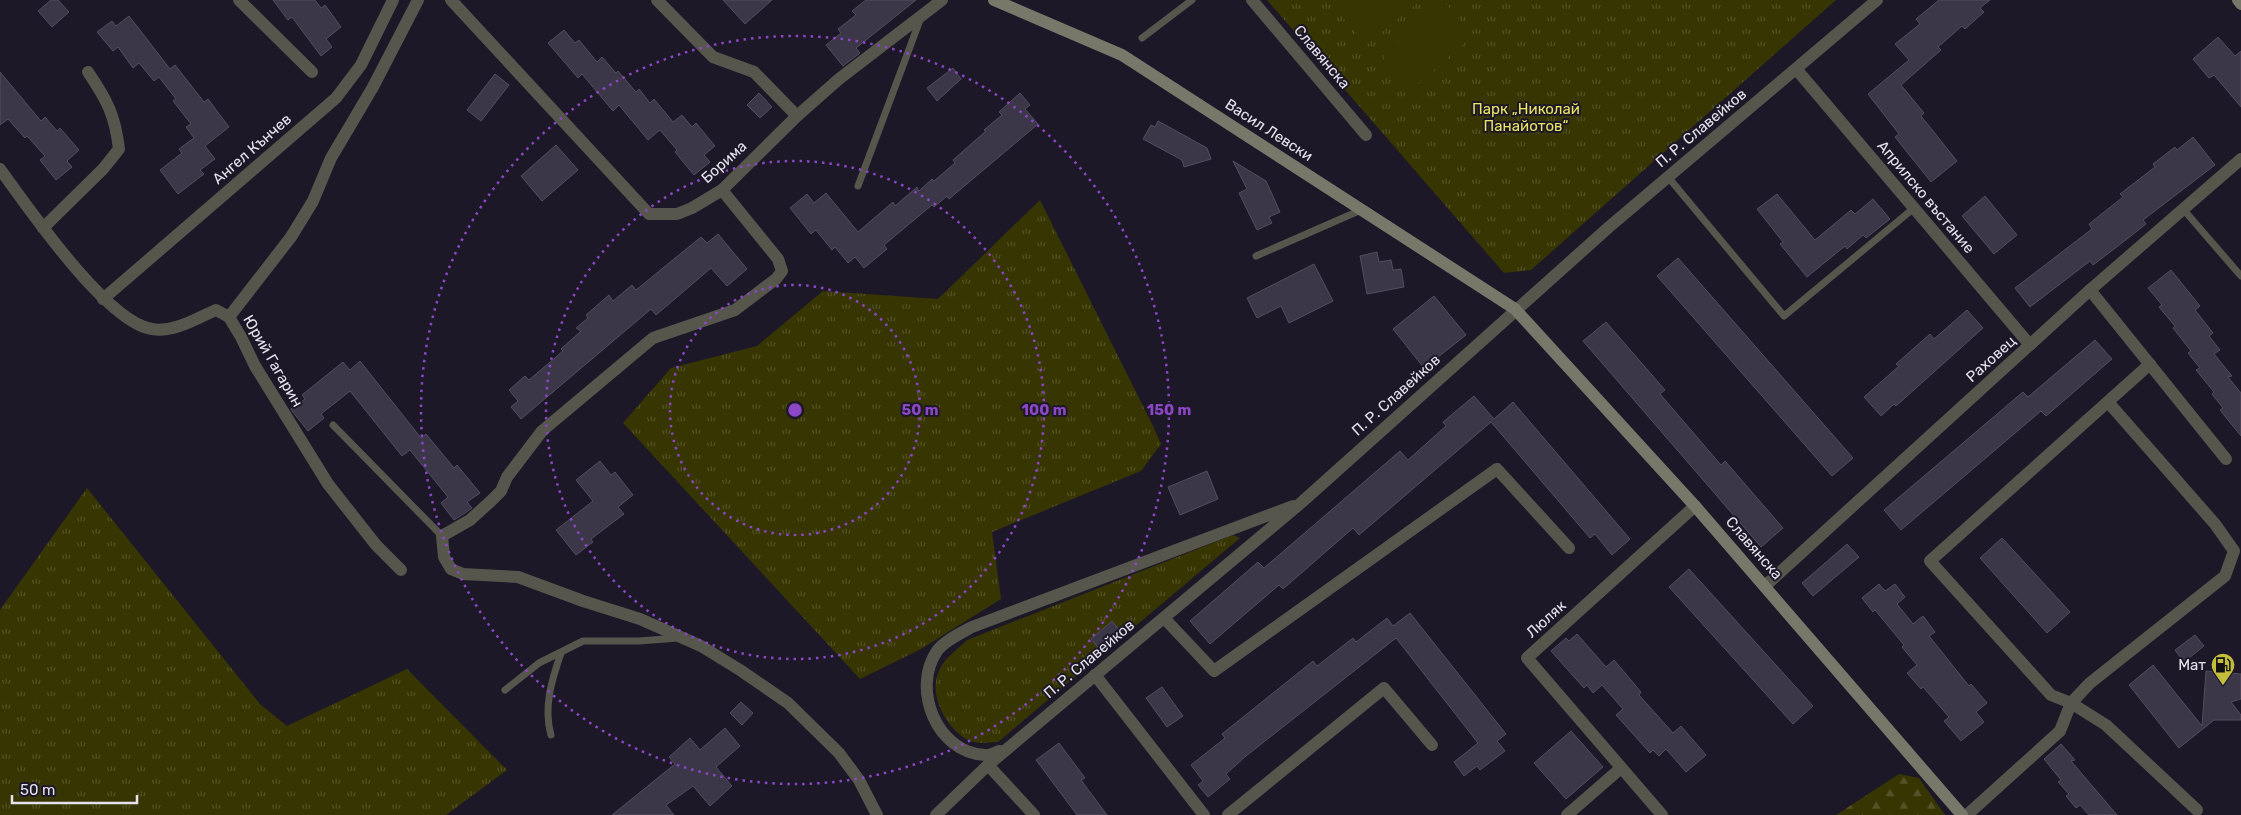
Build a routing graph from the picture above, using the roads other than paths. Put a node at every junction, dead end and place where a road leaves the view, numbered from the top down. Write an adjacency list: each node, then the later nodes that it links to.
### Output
1 (239, 0): 17 (street)
2 (393, 0): 32 (street, Ангел Кънчев)
3 (418, 0): 34 (street)
4 (451, 0): 24 (street, Борима)
5 (657, 0): 18 (street)
6 (942, 0): 13 (street, Борима)
7 (994, 0): 27 (street, Васил Левски)
8 (1192, 0): 14 (lane)
9 (1252, 0): 19 (street, Славянска)
10 (1877, 0): 15 (street, П. Р. Славейков)
11 (2238, 0): 12 (street)
12 (2241, 4)
13 (921, 18): 18 (street, Борима); 23 (lane)
14 (1142, 38)
15 (1796, 70): 22 (street, П. Р. Славейков); 25 (street, Априлско въстание)
16 (88, 72): 28 (street)
17 (312, 72)
18 (797, 116): 24 (street, Борима)
19 (1366, 135)
20 (2241, 159): 26 (street, Раховец)
21 (0, 169): 28 (street, Юрий Гагарин)
22 (1668, 177): 25 (lane); 33 (street, П. Р. Славейков)
23 (858, 186)
24 (722, 190): 42 (street)
25 (1914, 208): 35 (street, Априлско въстание)
26 (2183, 209): 30 (lane); 31 (street, Раховец)
27 (1361, 210): 29 (lane); 33 (street, Васил Левски)
28 (43, 228): 32 (street, Юрий Гагарин)
29 (1256, 256)
30 (2241, 276)
31 (2090, 290): 35 (street, Раховец); 36 (street)
32 (103, 299): 34 (street, Юрий Гагарин)
33 (1515, 309): 40 (street, П. Р. Славейков); 41 (street, Славянска)
34 (229, 317): 44 (street, Юрий Гагарин)
35 (2030, 345): 45 (street, Раховец)
36 (2150, 364): 37 (street); 39 (street)
37 (2108, 402): 51 (street); 51 (street)
38 (333, 425): 42 (lane)
39 (2226, 458)
40 (1302, 502): 46 (street, П. Р. Славейков); 54 (street)
41 (1695, 506): 45 (street, Славянска); 56 (street, Люляк)
42 (442, 536): 47 (street)
43 (1569, 548): 46 (street)
44 (400, 570)
45 (1765, 586): 65 (street, Славянска)
46 (1164, 618): 49 (street, П. Р. Славейков)
47 (683, 638): 48 (lane); 58 (street)
48 (561, 653): 50 (lane); 52 (lane)
49 (1095, 675): 54 (street, П. Р. Славейков); 61 (street)
50 (505, 690)
51 (2070, 703): 57 (street); 66 (street)
52 (551, 735)
53 (1432, 745): 62 (street)
54 (1009, 747): 55 (street, П. Р. Славейков)
55 (988, 765): 59 (street, П. Р. Славейков); 60 (street)
56 (1621, 768): 63 (street); 64 (street, Люляк)
57 (2196, 810)
58 (877, 815)
59 (936, 815)
60 (1034, 815)
61 (1204, 815)
62 (1228, 815)
63 (1567, 815)
64 (1662, 815)
65 (1962, 815)
66 (1967, 815)

